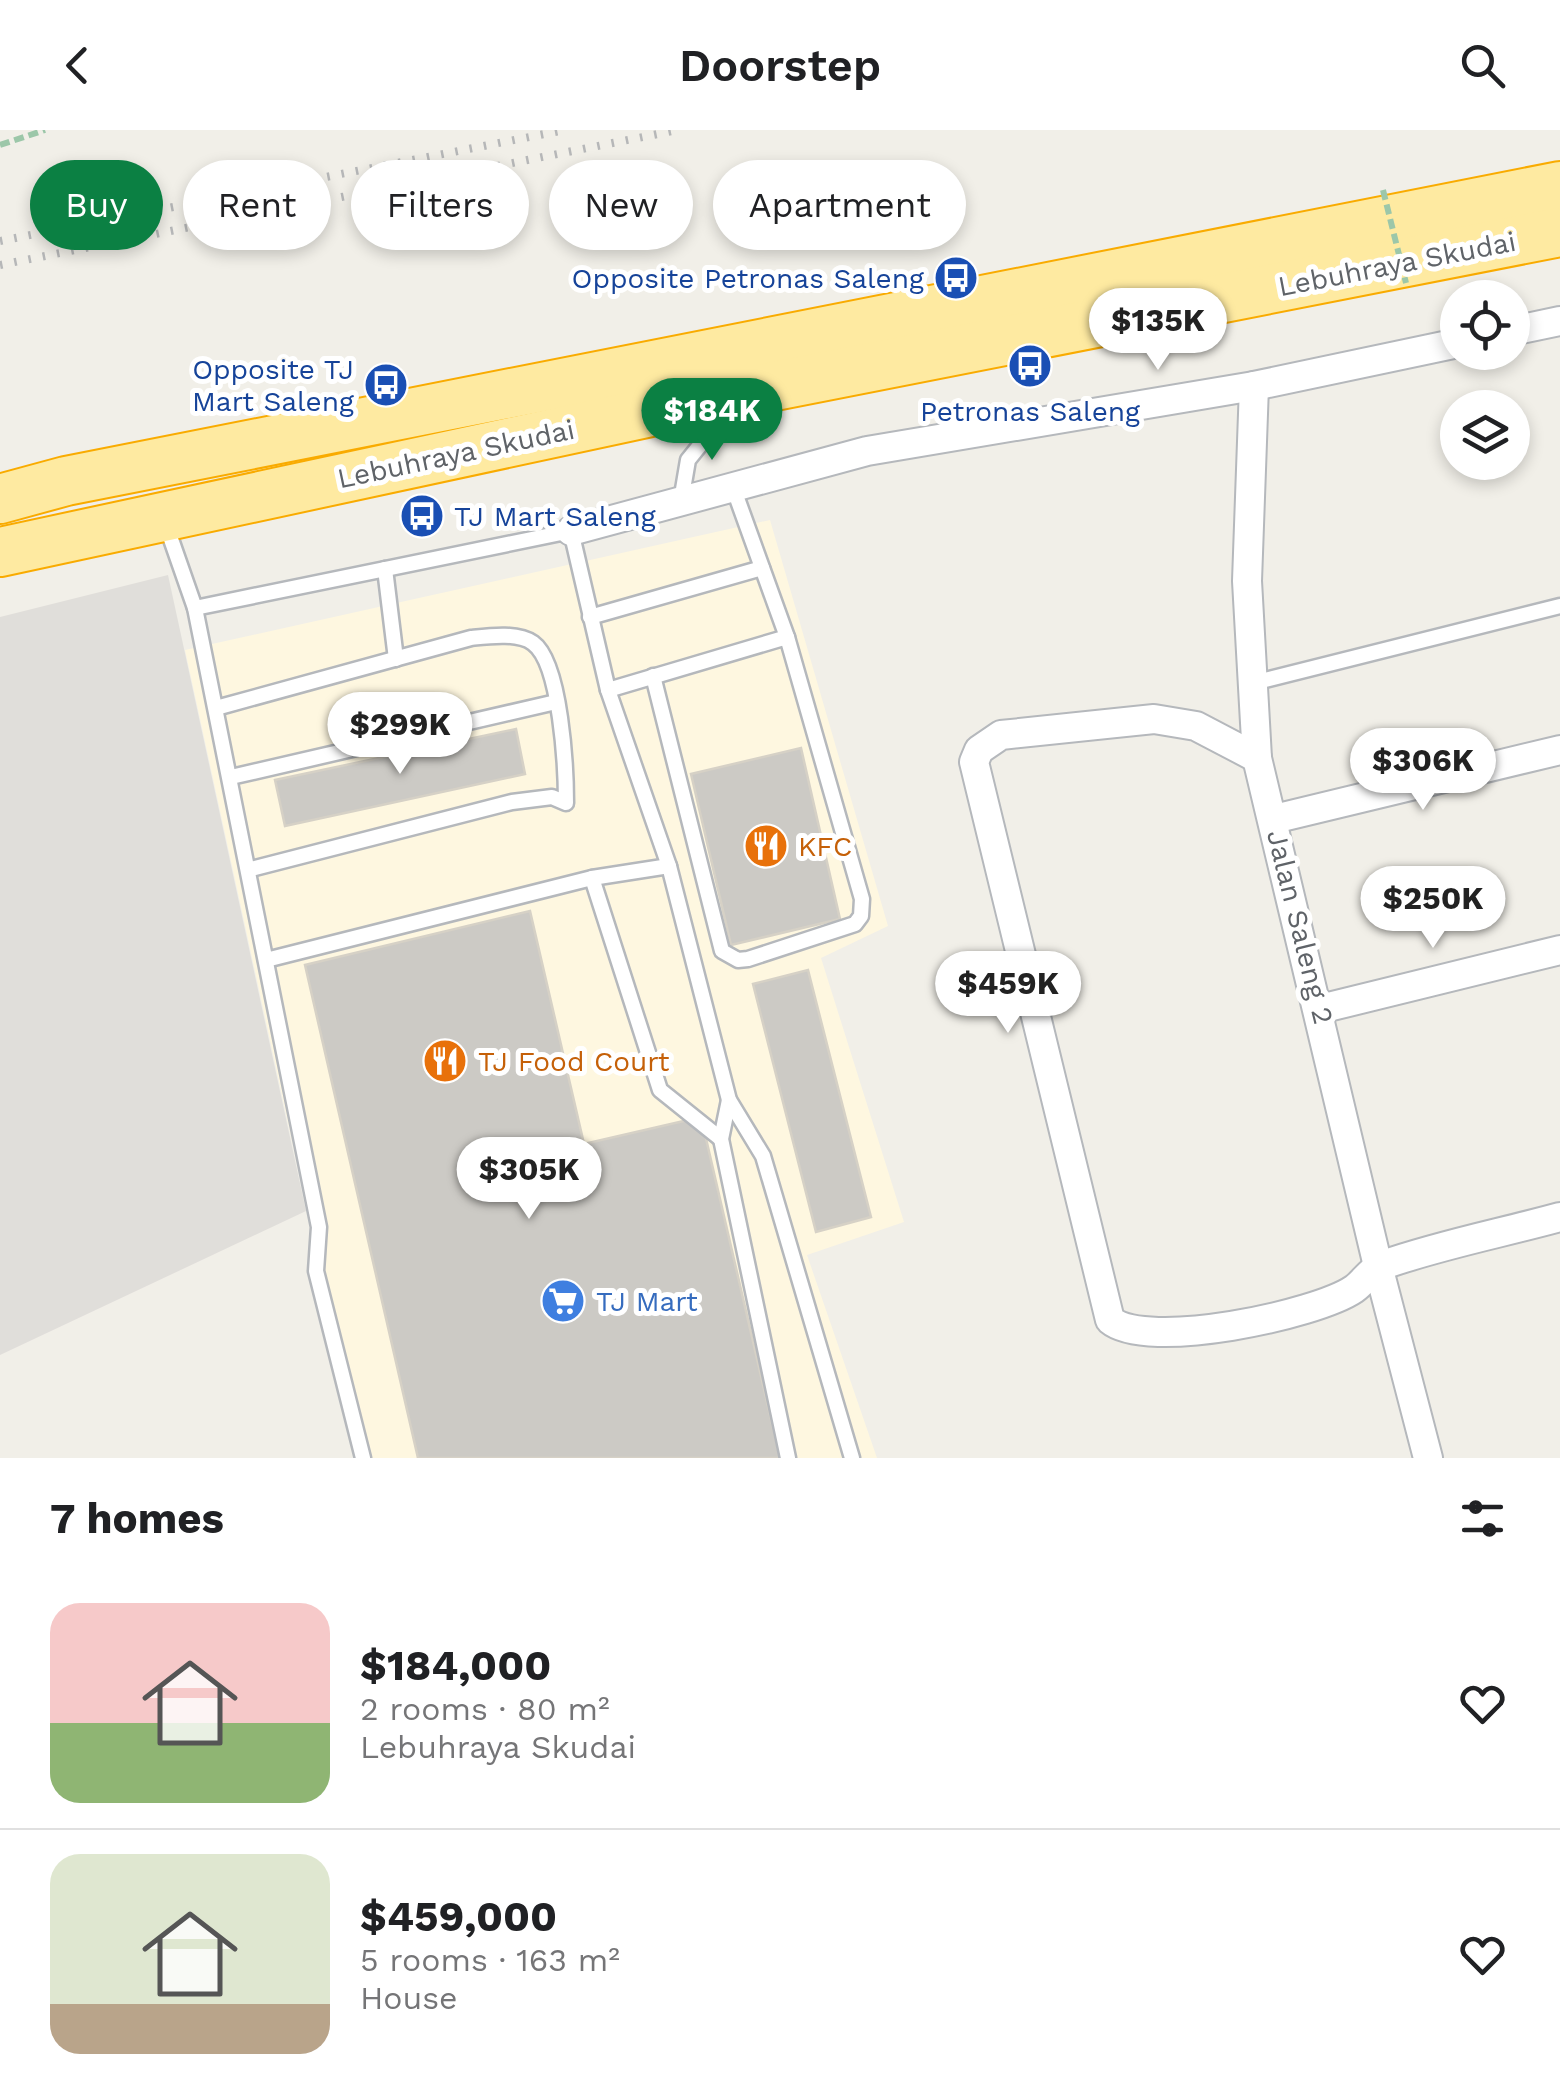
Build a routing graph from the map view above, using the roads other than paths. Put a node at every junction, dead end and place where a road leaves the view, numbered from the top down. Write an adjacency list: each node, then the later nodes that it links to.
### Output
1 (1560, 186): 9 (highway, Lebuhraya Skudai)
2 (1560, 232): 7 (highway, Lebuhraya Skudai)
3 (1560, 321): 4 (street)
4 (1530, 327)
5 (1440, 347): 6 (street)
6 (1254, 386): 8 (street); 22 (street, Jalan Saleng 2)
7 (744, 392): 10 (lane); 11 (highway, Lebuhraya Skudai)
8 (732, 487): 10 (street); 14 (lane)
9 (0, 499)
10 (681, 501): 12 (street)
11 (163, 516): 13 (highway, Lebuhraya Skudai); 17 (lane)
12 (571, 531): 15 (lane); 18 (lane)
13 (0, 552)
14 (762, 568): 18 (lane); 19 (lane)
15 (386, 569): 17 (lane); 20 (lane)
16 (1560, 606): 22 (lane)
17 (195, 608): 25 (lane)
18 (590, 617): 23 (lane)
19 (787, 637): 21 (lane); 21 (lane)
20 (396, 659): 24 (lane); 25 (lane)
21 (653, 676): 23 (lane)
22 (1253, 683): 27 (street, Jalan Saleng 2)
23 (608, 690): 30 (lane)
24 (556, 702): 28 (lane); 31 (lane)
25 (216, 708): 28 (lane)
26 (1560, 750): 29 (street)
27 (1257, 758): 29 (street, Jalan Saleng 2); 39 (street)
28 (231, 776): 31 (lane)
29 (1274, 819): 35 (street, Jalan Saleng 2)
30 (669, 866): 32 (lane); 36 (lane)
31 (251, 869): 34 (lane)
32 (592, 878): 34 (lane); 37 (lane)
33 (1560, 950): 35 (street)
34 (266, 960): 40 (lane)
35 (1320, 1009): 39 (street, Jalan Saleng 2)
36 (730, 1100): 37 (lane); 42 (lane)
37 (720, 1139): 41 (lane)
38 (1560, 1218): 39 (street)
39 (1378, 1266): 43 (street, Jalan Saleng 2)
40 (363, 1458)
41 (788, 1458)
42 (852, 1458)
43 (1428, 1458)

